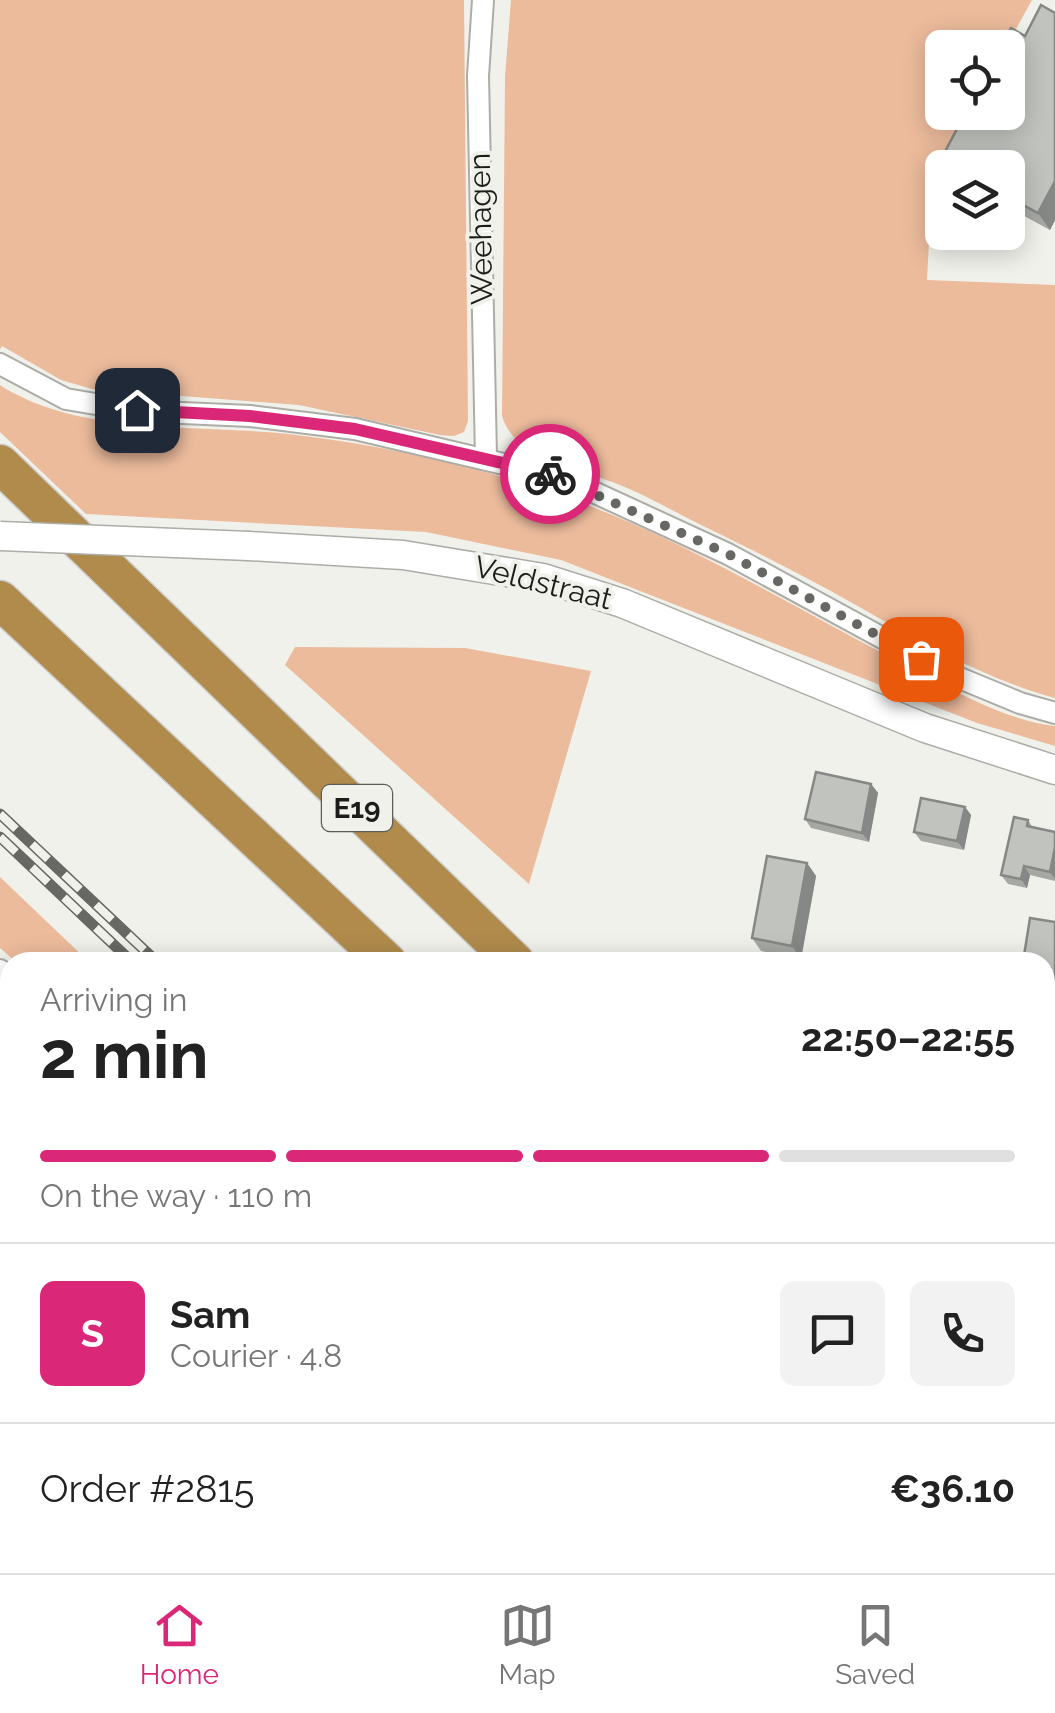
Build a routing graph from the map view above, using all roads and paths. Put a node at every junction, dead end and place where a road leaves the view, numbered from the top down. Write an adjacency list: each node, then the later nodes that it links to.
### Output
1 (483, 0): 3 (street, Weehagen)
2 (0, 364): 3 (street)
3 (486, 457): 7 (street)
4 (0, 464): 10 (highway, E19)
5 (0, 536): 8 (street, Veldstraat, bridge)
6 (0, 600): 9 (highway)
7 (1055, 713)
8 (1055, 770)
9 (376, 952)
10 (505, 952)

